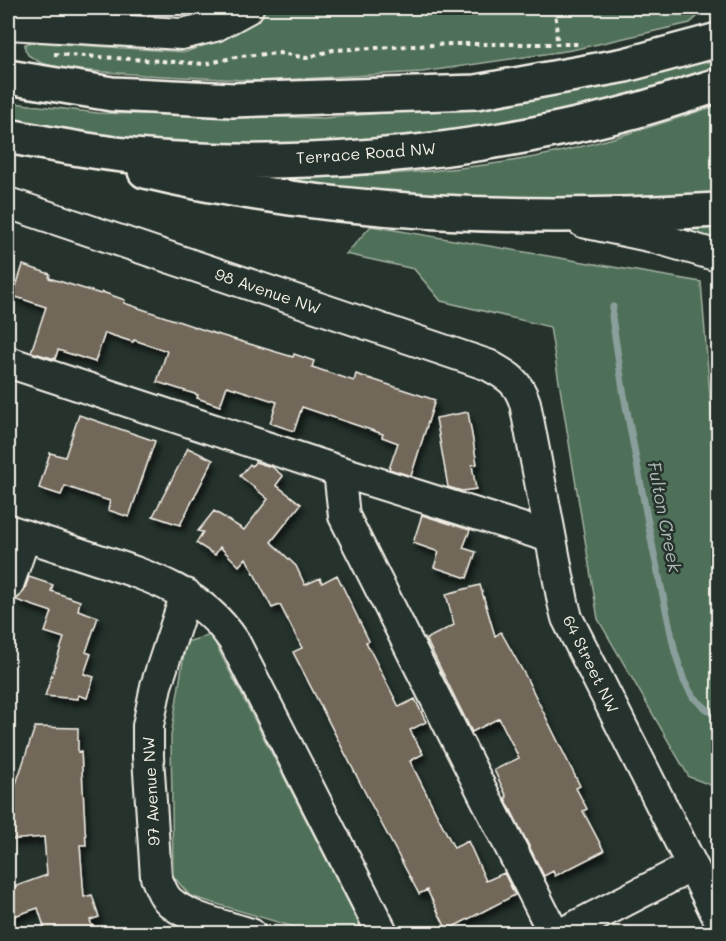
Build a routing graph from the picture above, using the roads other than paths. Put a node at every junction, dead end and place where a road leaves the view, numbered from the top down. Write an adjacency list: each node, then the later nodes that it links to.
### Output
1 (237, 14): 2 (street)
2 (8, 24)
3 (712, 28): 4 (main road)
4 (8, 77)
5 (718, 85): 6 (main road, Terrace Road NW)
6 (8, 137): 9 (main road)
7 (8, 203): 12 (street, 98 Avenue NW)
8 (718, 210): 9 (main road)
9 (548, 215): 10 (street)
10 (718, 256)
11 (8, 362): 13 (street)
12 (521, 392): 15 (street, 64 Street NW)
13 (339, 471): 15 (street); 22 (street)
14 (16, 533): 16 (street); 17 (street)
15 (550, 537): 18 (street, 64 Street NW)
16 (8, 585)
17 (186, 594): 20 (street, 97 Avenue NW); 21 (street)
18 (692, 866): 19 (street, 64 Street NW); 23 (street)
19 (718, 917)
20 (251, 933)
21 (384, 933)
22 (554, 933)
23 (561, 933)

